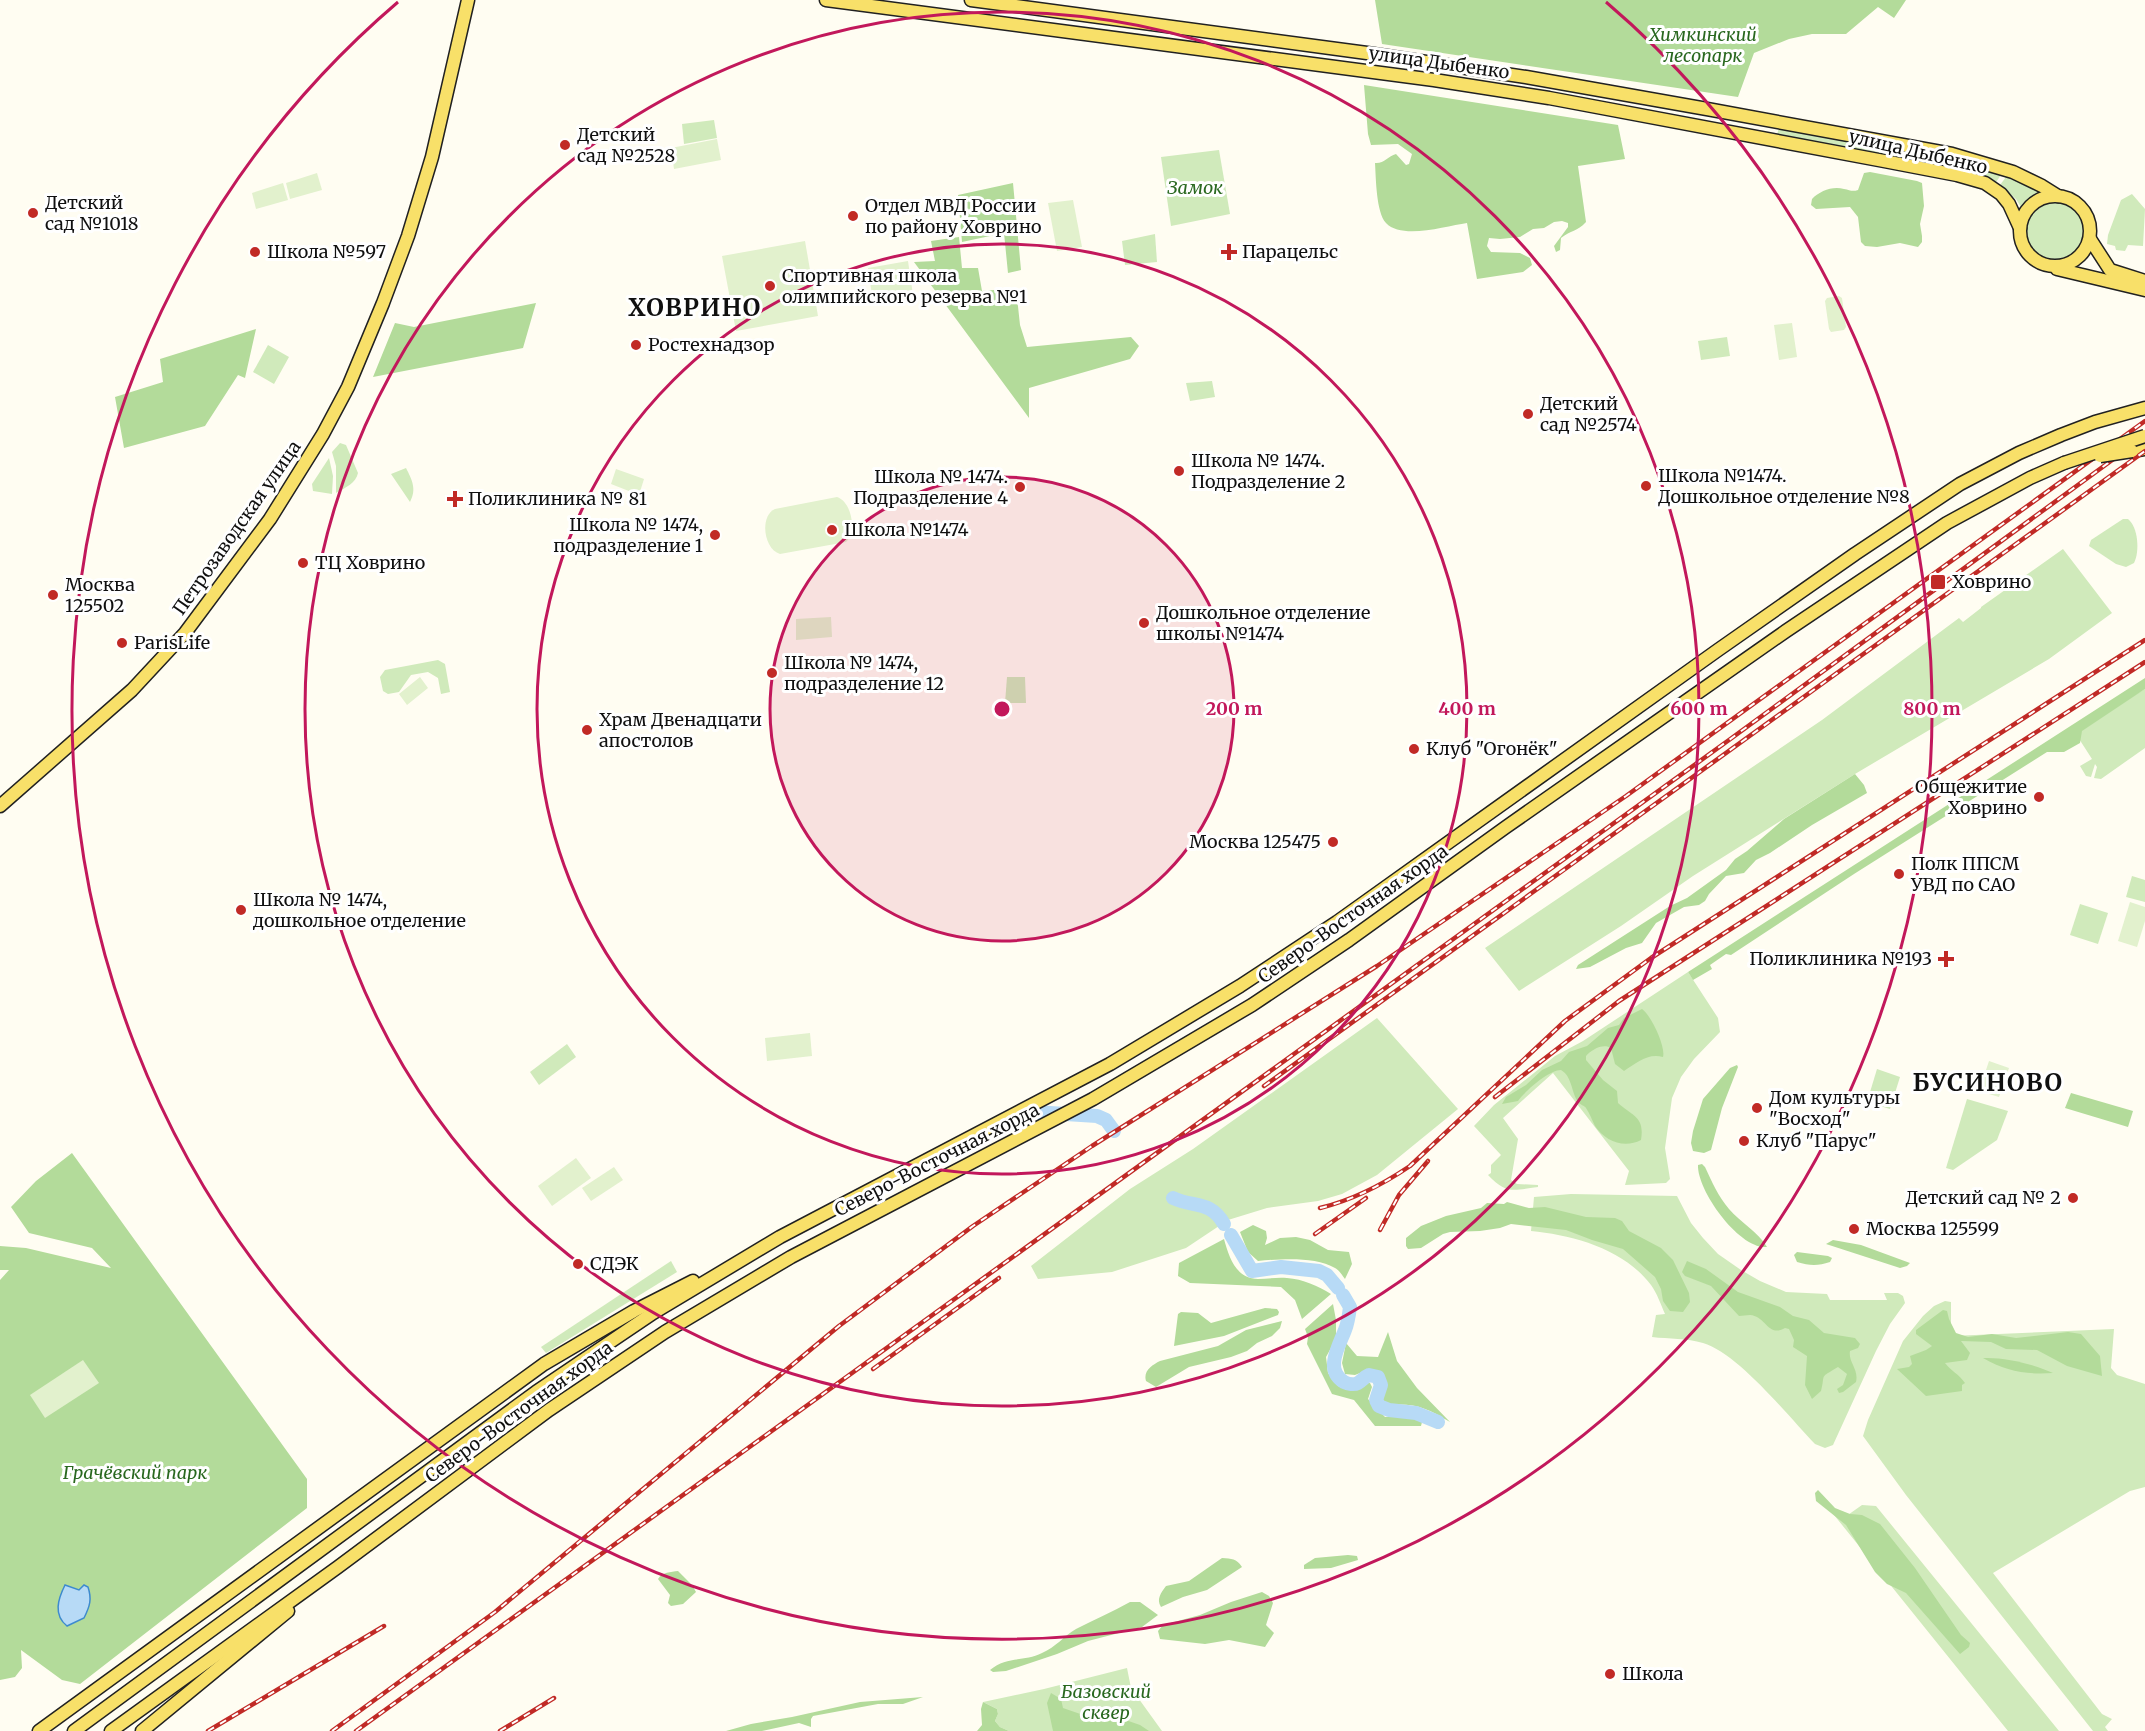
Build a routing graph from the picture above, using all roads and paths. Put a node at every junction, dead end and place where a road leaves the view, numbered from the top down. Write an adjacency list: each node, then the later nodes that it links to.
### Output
1 (468, 0): 14 (main road, Петрозаводская улица)
2 (826, 0): 5 (main road, улица Дыбенко)
3 (971, 0): 4 (main road, улица Дыбенко)
4 (2058, 196): 5 (main road); 6 (main road)
5 (2020, 228): 7 (main road)
6 (2090, 239): 7 (main road); 8 (main road)
7 (2050, 267): 9 (main road)
8 (2145, 281)
9 (2145, 290)
10 (2145, 408): 15 (main road, Северо-Восточная хорда)
11 (2145, 436): 13 (main road, bridge)
12 (2145, 449): 13 (main road, bridge)
13 (2064, 463): 16 (main road, Северо-Восточная хорда)
14 (0, 806)
15 (728, 1267): 17 (main road); 18 (main road, Северо-Восточная хорда)
16 (339, 1567): 19 (main road, Северо-Восточная хорда); 20 (main road)
17 (39, 1731)
18 (74, 1731)
19 (111, 1731)
20 (142, 1731)

